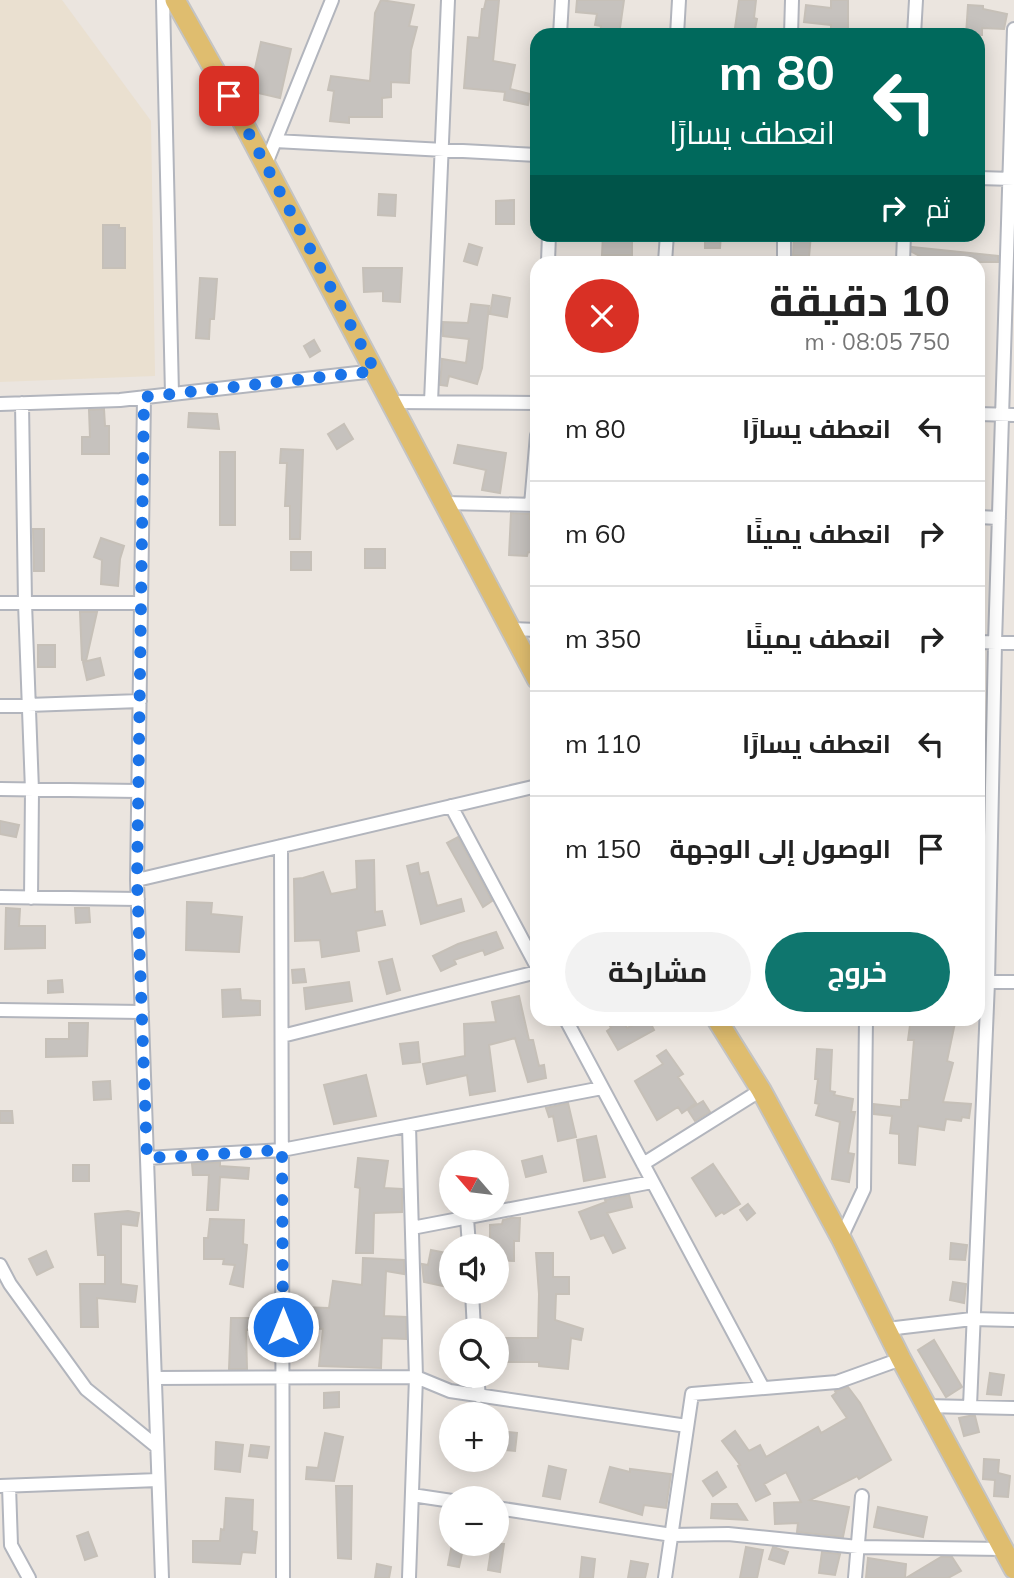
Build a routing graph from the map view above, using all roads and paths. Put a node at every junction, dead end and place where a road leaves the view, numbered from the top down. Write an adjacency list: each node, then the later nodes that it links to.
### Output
1 (163, 0): 21 (street)
2 (175, 0): 17 (main road)
3 (332, 0): 14 (street)
4 (448, 0): 15 (street)
5 (562, 0): 9 (street)
6 (679, 0): 10 (street)
7 (792, 0): 11 (street)
8 (916, 0): 12 (street)
9 (560, 28)
10 (677, 28)
11 (791, 28)
12 (914, 28)
13 (1014, 29): 19 (street)
14 (275, 141): 15 (street); 17 (street)
15 (442, 150): 16 (street); 24 (street)
16 (530, 155)
17 (265, 166): 20 (main road)
18 (985, 178): 19 (street)
19 (1012, 179): 29 (street)
20 (375, 371): 21 (street); 23 (main road)
21 (172, 394): 22 (street)
22 (144, 397): 25 (street); 36 (street)
23 (391, 402): 24 (street); 30 (main road)
24 (431, 402): 26 (street)
25 (22, 403): 27 (street); 35 (street)
26 (530, 403)
27 (0, 404)
28 (985, 414): 29 (street)
29 (1008, 415): 33 (street)
30 (445, 503): 31 (street); 37 (main road)
31 (530, 505)
32 (985, 517): 33 (street)
33 (999, 518): 40 (street)
34 (0, 603): 35 (street)
35 (25, 603): 36 (street); 44 (street)
36 (141, 603): 43 (street)
37 (512, 629): 38 (street); 42 (main road)
38 (530, 630)
39 (985, 642): 40 (street)
40 (995, 643): 41 (street); 53 (street)
41 (1014, 643)
42 (530, 665)
43 (139, 701): 44 (street); 49 (street)
44 (29, 705): 45 (street); 48 (street)
45 (0, 706)
46 (530, 788): 50 (street)
47 (0, 789): 48 (street)
48 (32, 790): 49 (street); 55 (street)
49 (138, 792): 52 (street)
50 (451, 806): 51 (street); 58 (street)
51 (281, 846): 52 (street); 70 (street)
52 (137, 880): 56 (street)
53 (985, 883)
54 (0, 897): 55 (street)
55 (31, 898): 56 (street)
56 (138, 899): 64 (street)
57 (985, 926): 60 (street)
58 (530, 957)
59 (530, 972): 70 (street)
60 (988, 982): 61 (street); 62 (street)
61 (1014, 982)
62 (985, 997)
63 (0, 1010): 64 (street)
64 (142, 1012): 76 (street)
65 (569, 1026): 72 (street)
66 (720, 1026): 71 (main road)
67 (731, 1026): 71 (street)
68 (866, 1026): 82 (street)
69 (982, 1026): 85 (street)
70 (282, 1035): 75 (street)
71 (727, 1038): 73 (main road)
72 (602, 1088): 74 (street); 77 (street)
73 (761, 1090): 77 (street); 82 (main road)
74 (409, 1126): 75 (street); 81 (street)
75 (282, 1150): 76 (street); 89 (street)
76 (147, 1158): 91 (street)
77 (643, 1164): 78 (street)
78 (652, 1182): 79 (street); 93 (street)
79 (509, 1209)
80 (452, 1220): 81 (street)
81 (412, 1228): 90 (street)
82 (841, 1238): 87 (main road)
83 (0, 1265): 84 (street)
84 (5, 1285): 99 (street)
85 (972, 1319): 86 (street); 87 (street); 96 (street)
86 (1014, 1320)
87 (887, 1329): 88 (main road)
88 (901, 1359): 93 (street); 95 (main road)
89 (283, 1377): 90 (street); 91 (street); 112 (street)
90 (416, 1377): 94 (street); 102 (street)
91 (155, 1378): 99 (street)
92 (478, 1388): 94 (street)
93 (763, 1388): 98 (street)
94 (479, 1396): 98 (street)
95 (926, 1406): 96 (street); 108 (main road)
96 (970, 1406): 97 (street)
97 (1014, 1408)
98 (687, 1426): 106 (street)
99 (156, 1446): 100 (street)
100 (158, 1480): 101 (street); 111 (street)
101 (4, 1486): 110 (street)
102 (412, 1494): 104 (street); 113 (street)
103 (862, 1496): 107 (street)
104 (439, 1499)
105 (509, 1510): 106 (street)
106 (672, 1535): 107 (street); 114 (street)
107 (858, 1547): 108 (street); 115 (street)
108 (1003, 1549): 109 (main road)
109 (1014, 1569)
110 (29, 1578)
111 (162, 1578)
112 (283, 1578)
113 (409, 1578)
114 (666, 1578)
115 (855, 1578)

